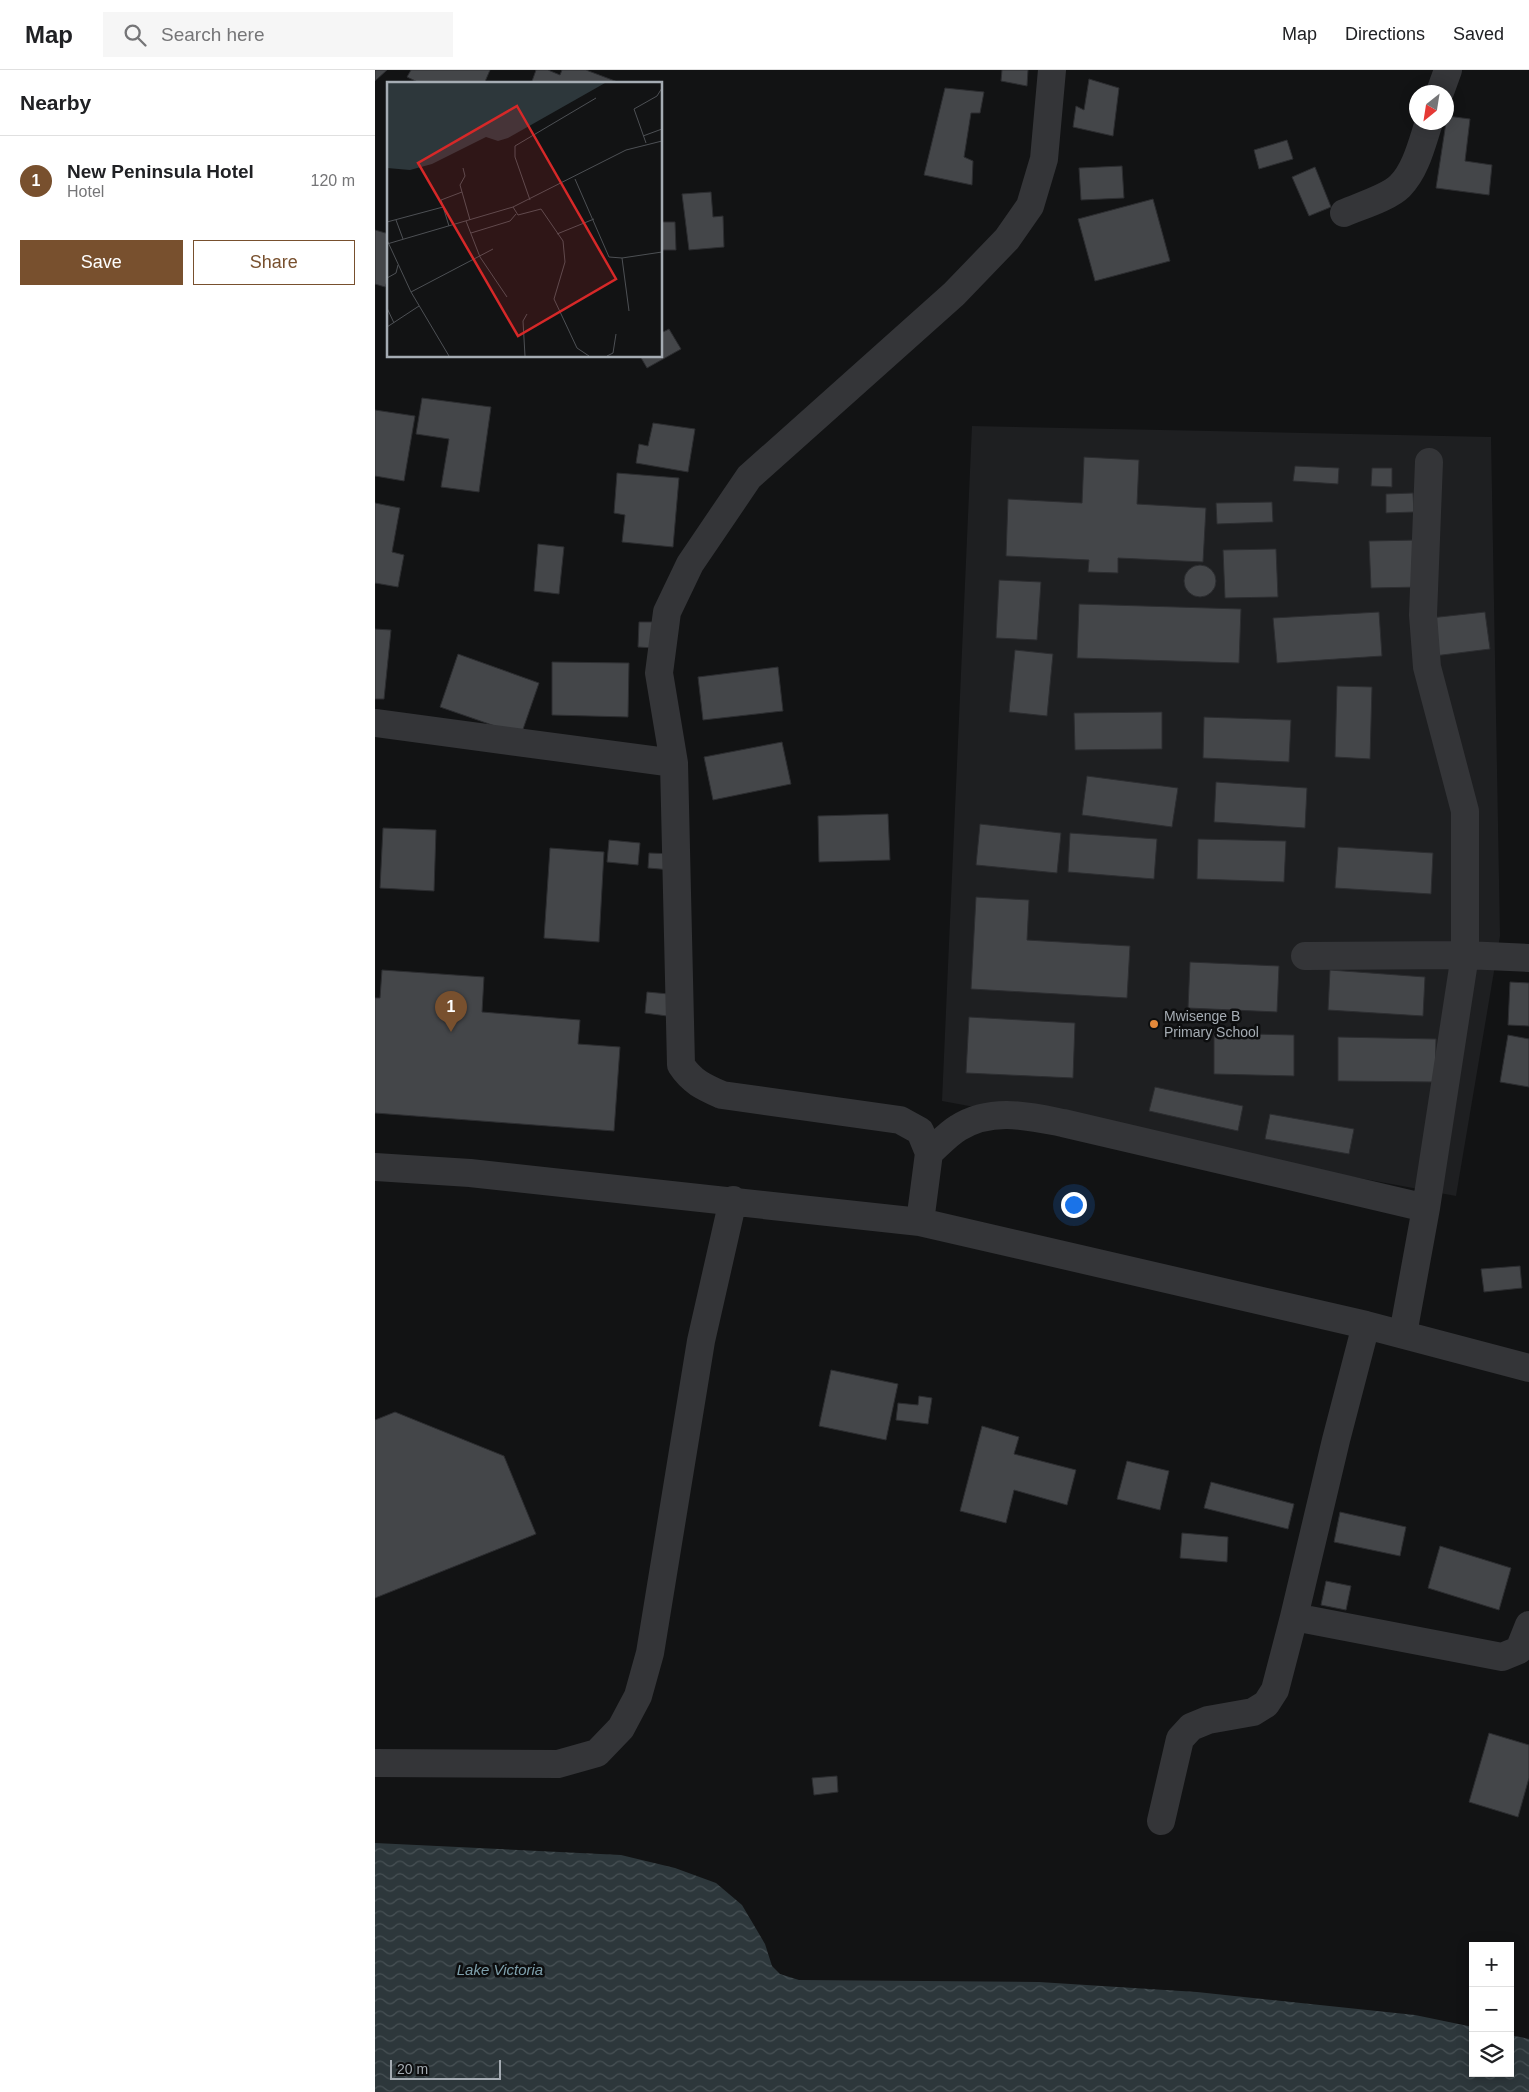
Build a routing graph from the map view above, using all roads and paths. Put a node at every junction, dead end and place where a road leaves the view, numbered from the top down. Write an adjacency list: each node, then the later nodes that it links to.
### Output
1 (1051, 70): 8 (street)
2 (1449, 70): 3 (street)
3 (1443, 85)
4 (1426, 130): 5 (street)
5 (1343, 213)
6 (1429, 462): 9 (street)
7 (375, 723): 8 (street)
8 (674, 763): 12 (street)
9 (1465, 955): 10 (street); 11 (street); 15 (street)
10 (1305, 956)
11 (1529, 958)
12 (929, 1153): 15 (street); 16 (street)
13 (375, 1167): 14 (street)
14 (733, 1200): 16 (street); 22 (street)
15 (1426, 1208): 18 (street)
16 (920, 1222): 17 (street)
17 (1366, 1324): 18 (street); 20 (street)
18 (1403, 1334): 19 (street)
19 (1529, 1368)
20 (1294, 1617): 21 (street); 23 (street)
21 (1529, 1625)
22 (375, 1763)
23 (1161, 1821)

